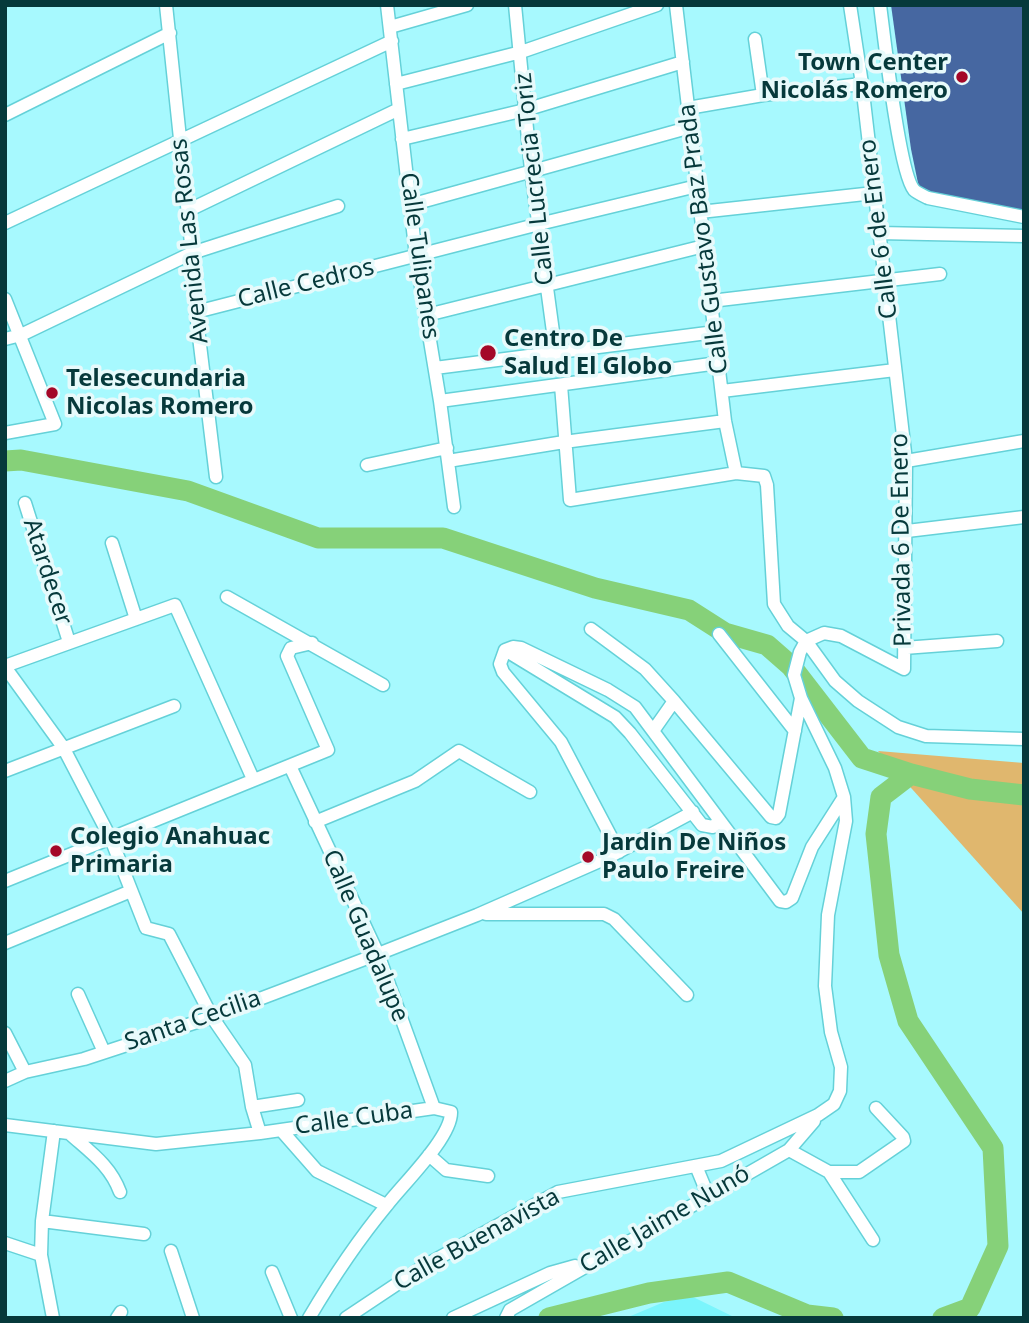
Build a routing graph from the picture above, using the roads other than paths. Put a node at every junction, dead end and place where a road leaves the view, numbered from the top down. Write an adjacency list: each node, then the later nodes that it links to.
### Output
1 (166, 5): 9 (street, Avenida Las Rosas)
2 (387, 5): 10 (street, Calle Tulipanes)
3 (467, 5): 10 (street)
4 (514, 5): 12 (street, Calle Lucrecia Toriz)
5 (657, 5): 12 (street)
6 (676, 5): 13 (street, Calle Gustavo Baz Prada)
7 (850, 5): 15 (street, Calle 6 de Enero)
8 (880, 5): 31 (street)
9 (170, 33): 20 (street); 22 (street, Avenida Las Rosas)
10 (391, 34): 14 (street, Calle Tulipanes); 22 (street)
11 (755, 39): 16 (street)
12 (521, 52): 14 (street); 19 (street, Calle Lucrecia Toriz)
13 (683, 62): 18 (street, Calle Gustavo Baz Prada); 19 (street)
14 (396, 84): 17 (street, Calle Tulipanes)
15 (862, 84): 16 (street); 26 (street, Calle 6 de Enero)
16 (763, 95): 18 (street)
17 (399, 108): 23 (street, Calle Tulipanes); 29 (street)
18 (688, 108): 21 (street, Calle Gustavo Baz Prada)
19 (526, 110): 23 (street); 24 (street, Calle Lucrecia Toriz)
20 (5, 115)
21 (691, 127): 24 (street); 25 (street, Calle Gustavo Baz Prada)
22 (180, 139): 29 (street, Avenida Las Rosas); 32 (street)
23 (402, 139): 27 (street, Calle Tulipanes)
24 (531, 170): 27 (street); 33 (street, Calle Lucrecia Toriz)
25 (697, 186): 30 (street, Calle Gustavo Baz Prada); 33 (street, Calle Cedros)
26 (874, 192): 30 (street); 34 (street, Calle 6 de Enero)
27 (410, 205): 38 (street, Calle Tulipanes)
28 (338, 206): 37 (street)
29 (187, 211): 37 (street, Avenida Las Rosas)
30 (701, 212): 36 (street, Calle Gustavo Baz Prada)
31 (1024, 217)
32 (5, 223)
33 (539, 223): 38 (street, Calle Cedros); 41 (street, Calle Lucrecia Toriz)
34 (879, 233): 35 (street); 40 (street, Calle 6 de Enero)
35 (1024, 236)
36 (705, 246): 41 (street); 43 (street, Calle Gustavo Baz Prada)
37 (192, 253): 44 (street, Avenida Las Rosas); 47 (street)
38 (416, 257): 44 (street, Calle Cedros); 45 (street, Calle Tulipanes)
39 (940, 274): 40 (street)
40 (884, 281): 43 (street); 52 (street, Calle 6 de Enero)
41 (546, 286): 45 (street); 49 (street, Calle Lucrecia Toriz)
42 (5, 299): 47 (street)
43 (711, 301): 46 (street, Calle Gustavo Baz Prada)
44 (196, 312): 64 (street, Avenida Las Rosas)
45 (427, 315): 51 (street, Calle Tulipanes)
46 (715, 332): 49 (street); 50 (street, Calle Gustavo Baz Prada)
47 (21, 335): 48 (street); 57 (street)
48 (5, 339)
49 (555, 354): 51 (street)
50 (718, 363): 53 (street); 54 (street, Calle Gustavo Baz Prada)
51 (435, 368): 55 (street, Calle Tulipanes)
52 (895, 370): 54 (street); 61 (street, Privada 6 De Enero)
53 (561, 385): 55 (street); 59 (street)
54 (722, 391): 56 (street, Calle Gustavo Baz Prada)
55 (440, 401): 60 (street, Calle Tulipanes)
56 (725, 421): 59 (street); 63 (street, Calle Gustavo Baz Prada)
57 (5, 433)
58 (1024, 441): 61 (street)
59 (564, 442): 60 (street); 63 (street)
60 (447, 455): 62 (street); 66 (street, Calle Tulipanes)
61 (906, 461): 68 (street, Privada 6 De Enero)
62 (367, 465)
63 (736, 472): 74 (street)
64 (216, 477)
65 (25, 503): 76 (street, Atardecer)
66 (454, 507)
67 (1024, 517): 68 (street)
68 (906, 531): 78 (street, Privada 6 De Enero)
69 (112, 543): 71 (street)
70 (227, 597): 77 (street)
71 (136, 619): 76 (street); 91 (street)
72 (591, 629): 83 (street)
73 (719, 634): 86 (street)
74 (806, 641): 78 (street, Privada 6 De Enero); 82 (street, Calle Buenavista); 87 (street)
75 (998, 641): 78 (street)
76 (69, 642): 80 (street)
77 (312, 643): 81 (street); 89 (street)
78 (904, 649)
79 (505, 650): 85 (street); 94 (street); 98 (street)
80 (5, 667): 88 (street)
81 (383, 685)
82 (802, 698): 86 (street); 93 (street, Calle Buenavista)
83 (674, 701): 85 (street); 86 (street)
84 (174, 706): 88 (street)
85 (653, 731): 95 (street)
86 (795, 731)
87 (1024, 739)
88 (63, 747): 90 (street); 97 (street)
89 (290, 766): 91 (street); 96 (street, Calle Guadalupe)
90 (5, 771)
91 (253, 779): 97 (street)
92 (530, 792): 96 (street)
93 (844, 797): 95 (street); 115 (street, Calle Buenavista)
94 (693, 812): 95 (street); 98 (street, Santa Cecilia)
95 (719, 821)
96 (315, 822): 103 (street, Calle Guadalupe)
97 (111, 839): 99 (street); 100 (street)
98 (614, 855): 101 (street, Santa Cecilia)
99 (5, 881)
100 (131, 891): 102 (street); 106 (street)
101 (477, 915): 103 (street, Santa Cecilia); 105 (street)
102 (5, 943)
103 (378, 954): 106 (street, Santa Cecilia); 113 (street, Calle Guadalupe)
104 (78, 994): 108 (street)
105 (687, 995)
106 (212, 1017): 108 (street, Santa Cecilia); 112 (street)
107 (5, 1033): 109 (street)
108 (104, 1052): 109 (street, Santa Cecilia)
109 (25, 1072): 110 (street, Santa Cecilia)
110 (5, 1081)
111 (298, 1100): 112 (street)
112 (252, 1107): 120 (street)
113 (434, 1108): 118 (street, Calle Cuba); 122 (street, Calle Cuba)
114 (876, 1108): 124 (street)
115 (818, 1115): 121 (street, Calle Jaime Nunó); 123 (street, Calle Buenavista)
116 (5, 1125): 117 (street, Calle Cuba)
117 (54, 1130): 119 (street, Calle Cuba); 129 (street)
118 (281, 1130): 120 (street, Calle Cuba); 128 (street)
119 (69, 1133): 120 (street, Calle Cuba); 126 (street)
120 (260, 1133)
121 (789, 1150): 124 (street); 127 (street, Calle Jaime Nunó)
122 (429, 1155): 125 (street); 128 (street, Calle Cuba)
123 (696, 1166): 127 (street); 142 (street, Calle Buenavista)
124 (829, 1172): 131 (street)
125 (488, 1176)
126 (120, 1192)
127 (708, 1195): 135 (street, Calle Jaime Nunó)
128 (386, 1205): 141 (street, Calle Cuba)
129 (42, 1221): 130 (street); 134 (street)
130 (144, 1234)
131 (873, 1240)
132 (5, 1243): 134 (street)
133 (171, 1251): 139 (street)
134 (41, 1255): 138 (street)
135 (592, 1261): 137 (street, Calle Jaime Nunó); 143 (street)
136 (272, 1272): 140 (street)
137 (508, 1314)
138 (53, 1318)
139 (193, 1318)
140 (291, 1318)
141 (310, 1318)
142 (346, 1318)
143 (453, 1318)

